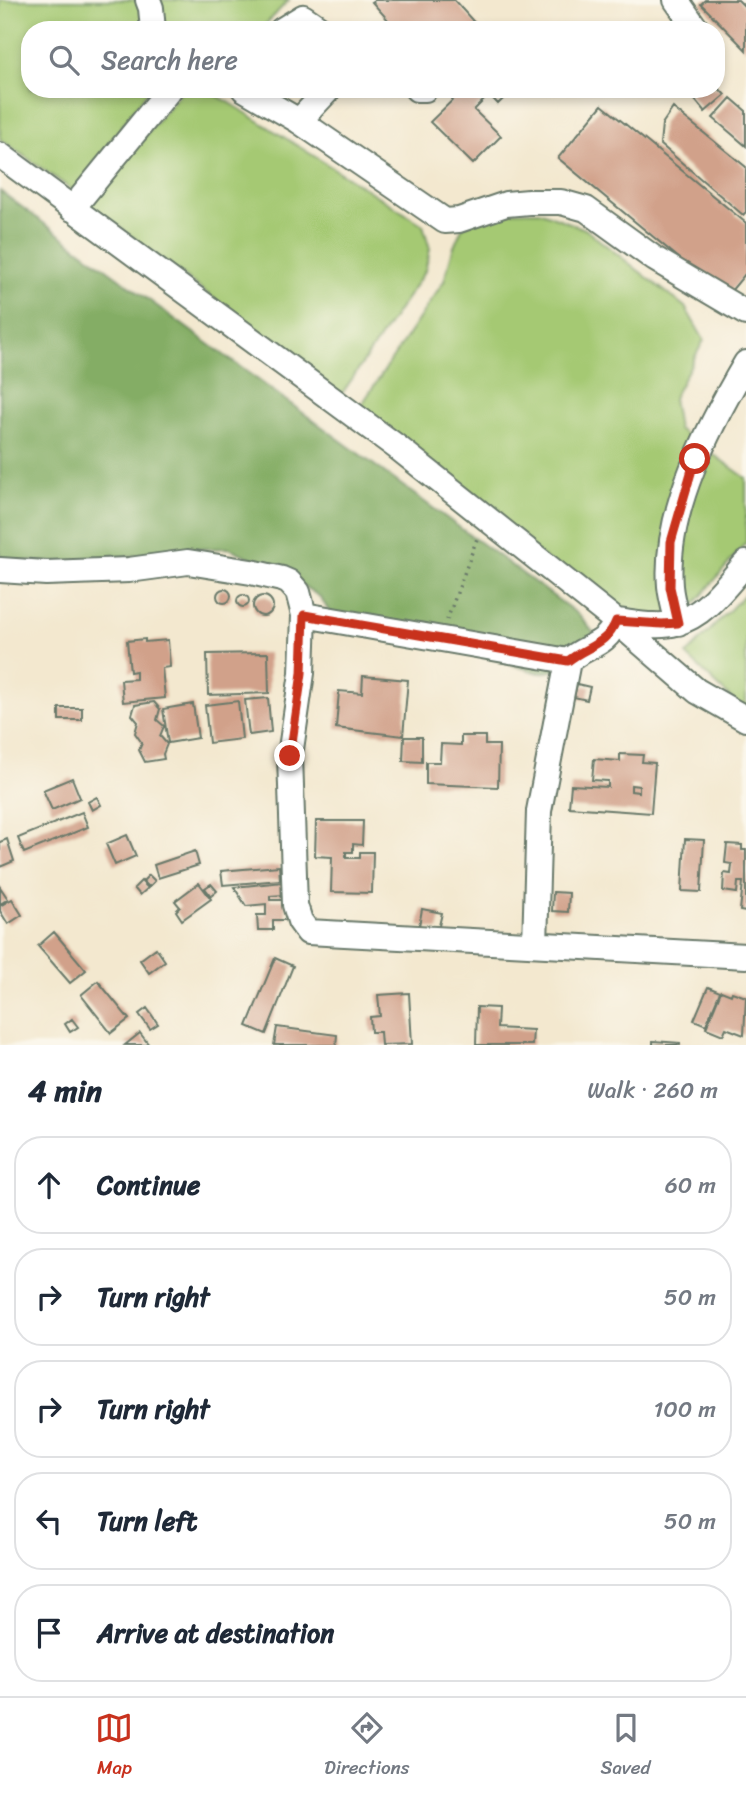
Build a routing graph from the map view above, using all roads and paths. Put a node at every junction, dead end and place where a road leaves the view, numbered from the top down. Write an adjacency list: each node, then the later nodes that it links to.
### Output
1 (148, 0): 3 (street)
2 (676, 0): 4 (street)
3 (152, 21)
4 (691, 21)
5 (163, 98): 10 (street)
6 (259, 98): 8 (street)
7 (319, 98): 8 (street)
8 (299, 121): 11 (street)
9 (0, 155): 10 (street)
10 (72, 209): 13 (street)
11 (746, 313)
12 (746, 363): 18 (street)
13 (485, 518): 17 (street); 19 (path)
14 (746, 563): 18 (street)
15 (0, 570): 16 (street)
16 (304, 615): 19 (street); 22 (street)
17 (616, 621): 18 (street); 20 (street); 21 (street)
18 (678, 623)
19 (440, 639): 20 (street)
20 (568, 661): 22 (street)
21 (746, 719)
22 (535, 944): 23 (street)
23 (746, 956)

